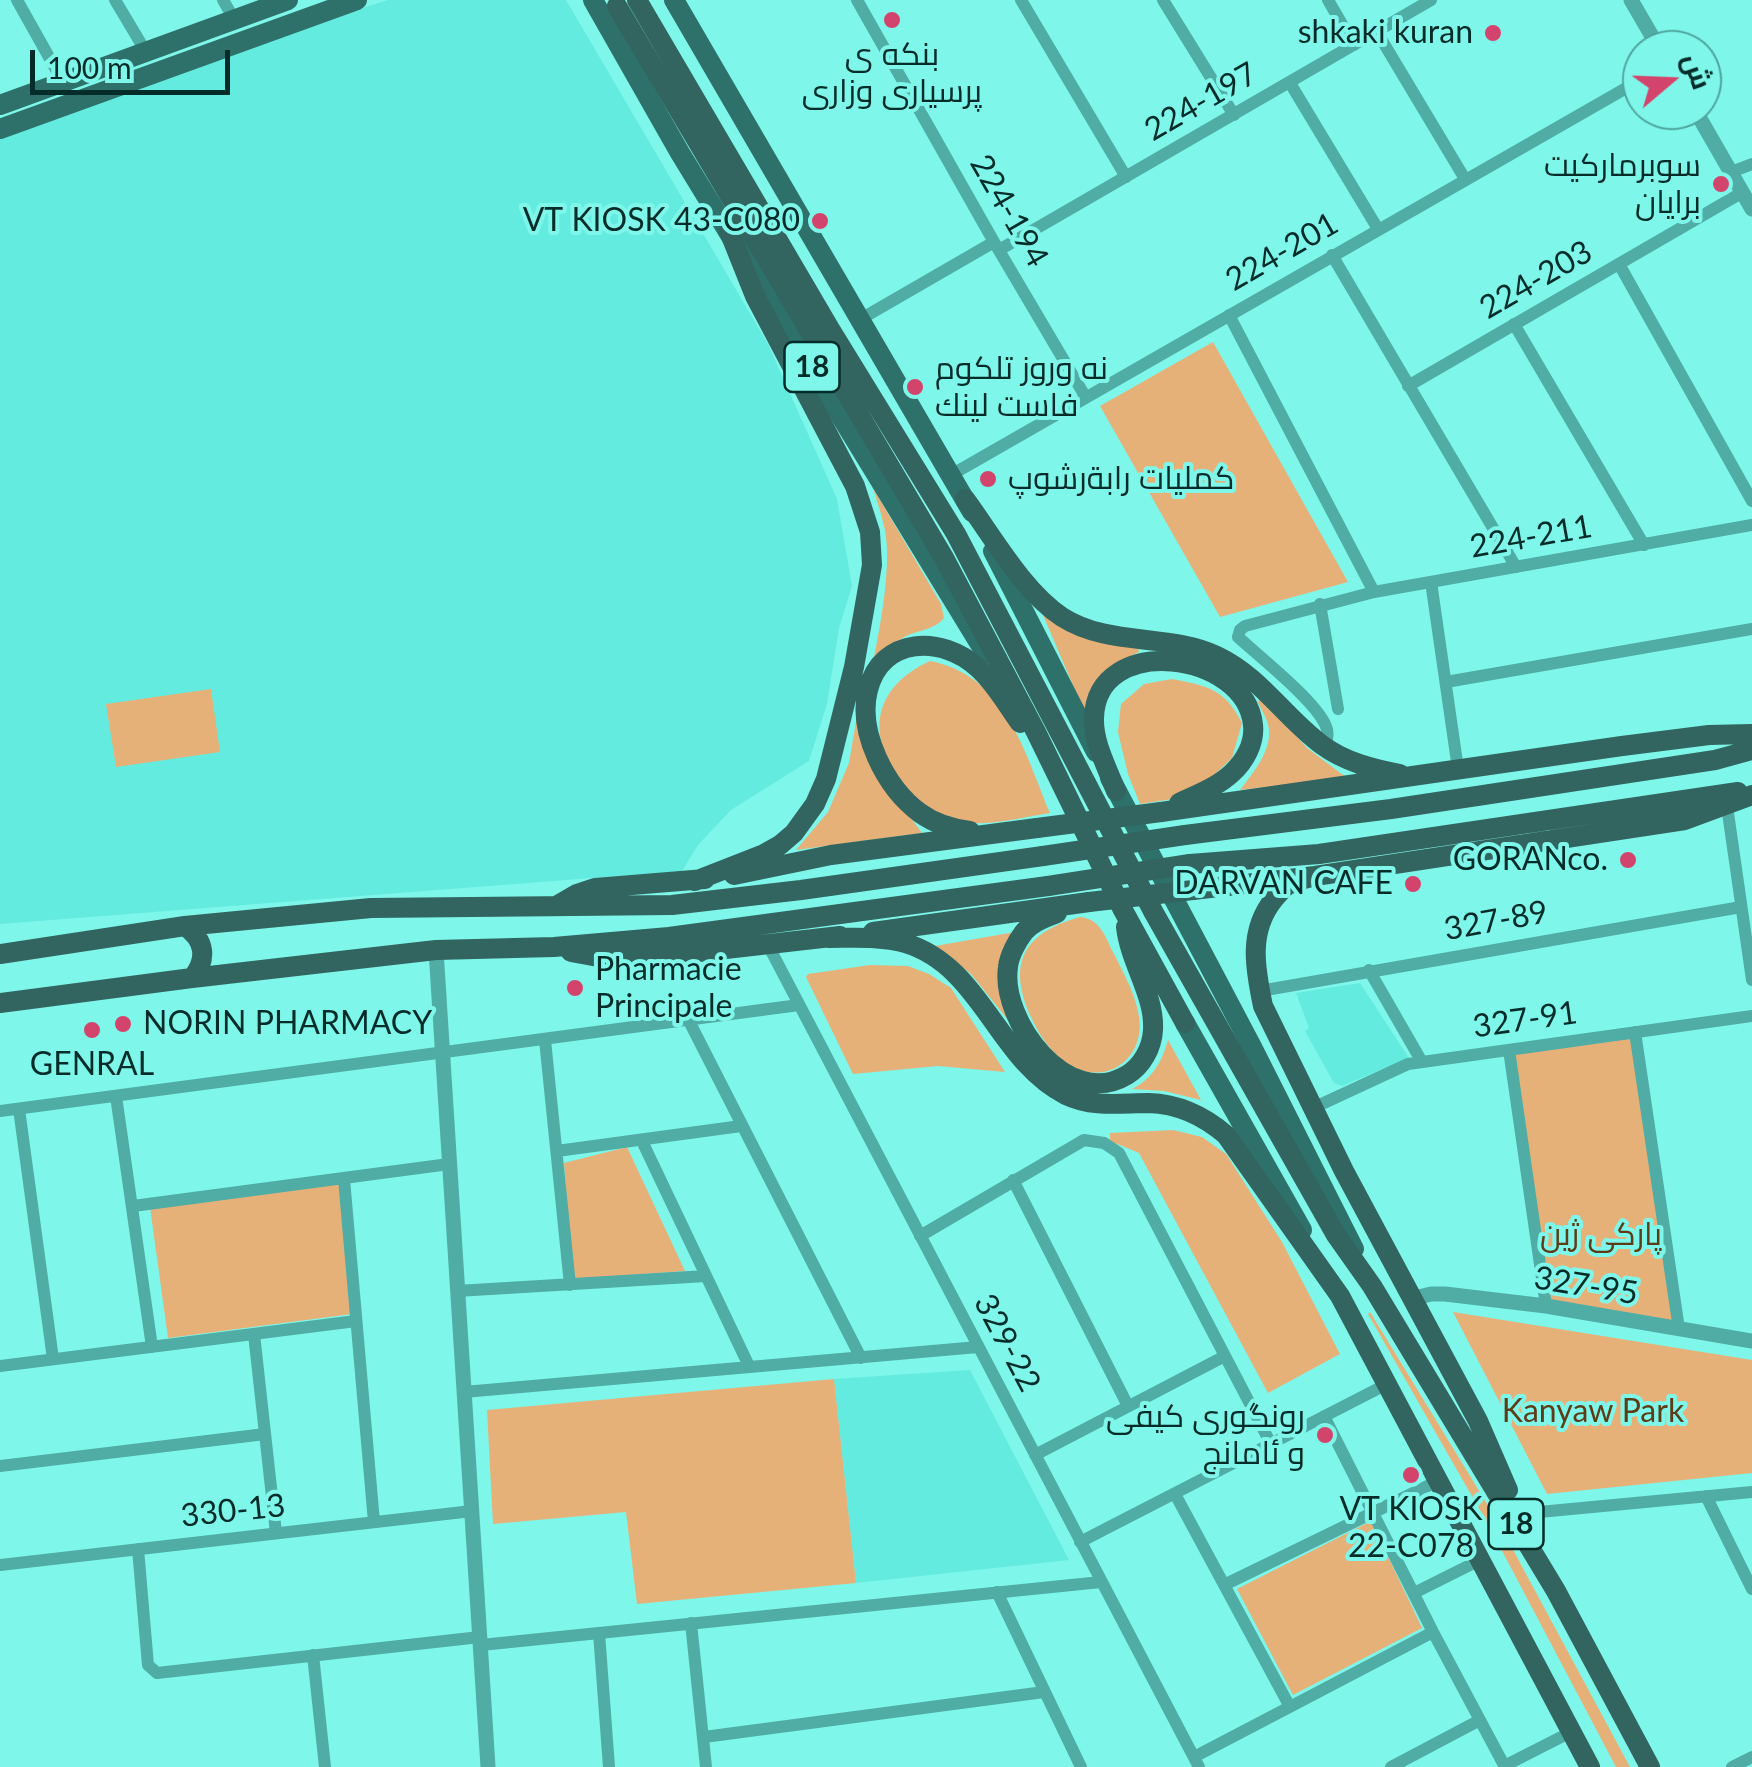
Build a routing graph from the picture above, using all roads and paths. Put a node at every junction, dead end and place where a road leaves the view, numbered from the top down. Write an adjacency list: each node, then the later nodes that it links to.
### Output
1 (16, 0): 19 (street)
2 (115, 0): 18 (street)
3 (223, 0): 14 (street)
4 (288, 0): 14 (main road)
5 (357, 0): 22 (main road)
6 (674, 0): 39 (main road)
7 (858, 0): 35 (street, 224-194)
8 (1021, 0): 29 (street)
9 (1162, 0): 24 (street)
10 (1328, 0): 17 (street)
11 (1431, 0): 16 (street, 224-197)
12 (1632, 0): 15 (street)
13 (610, 4): 34 (main road, 18); 55 (highway); 107 (highway, 18)
14 (234, 19): 18 (main road)
15 (1649, 30)
16 (1377, 32): 17 (street, 224-197); 30 (street)
17 (1354, 45): 20 (street, 224-197)
18 (146, 52): 19 (main road)
19 (72, 78): 22 (main road); 23 (main road)
20 (1290, 82): 24 (street, 224-197); 33 (street)
21 (1622, 89): 30 (street, 224-201)
22 (91, 95): 25 (main road)
23 (0, 105)
24 (1234, 115): 29 (street, 224-197)
25 (0, 130)
26 (1707, 130): 28 (street)
27 (1752, 164): 28 (street)
28 (1731, 172): 31 (street)
29 (1126, 177): 35 (street, 224-197)
30 (1465, 179): 33 (street, 224-201)
31 (1742, 192): 32 (street); 37 (street, 224-203)
32 (1752, 209)
33 (1378, 229): 36 (street, 224-201)
34 (729, 231): 55 (main road, 18); 68 (highway)
35 (996, 246): 39 (street, 224-197); 42 (street, 224-194)
36 (1332, 255): 38 (street, 224-201); 41 (street)
37 (1619, 264): 40 (street, 224-203); 45 (street)
38 (1229, 314): 42 (street, 224-201); 50 (street)
39 (860, 320): 43 (main road)
40 (1514, 324): 41 (street, 224-203); 47 (street)
41 (1408, 386): 48 (street)
42 (1085, 396): 43 (street, 224-201)
43 (951, 475): 44 (main road)
44 (965, 499): 57 (highway); 62 (main road)
45 (1752, 502)
46 (1752, 525): 47 (street, 224-211)
47 (1644, 545): 48 (street, 224-211)
48 (1516, 567): 49 (street, 224-211)
49 (1431, 582): 50 (street, 224-211); 53 (street)
50 (1374, 592): 51 (street, 224-211)
51 (1320, 604): 54 (street); 57 (street, 224-211)
52 (1752, 629): 53 (street)
53 (1446, 682): 59 (street)
54 (1338, 709)
55 (1036, 732): 60 (highway)
56 (1752, 734): 59 (highway)
57 (1324, 747): 61 (highway)
58 (1752, 750): 70 (highway, bridge)
59 (1458, 769): 61 (highway)
60 (1056, 772): 66 (highway); 72 (highway, 18)
61 (1417, 776): 65 (highway)
62 (1116, 791): 65 (highway); 107 (main road)
63 (1752, 793): 64 (highway); 76 (highway, bridge)
64 (1727, 806): 67 (highway); 71 (street)
65 (1161, 812): 66 (highway, bridge)
66 (996, 834): 68 (highway)
67 (1316, 876): 69 (highway, bridge); 82 (highway)
68 (696, 881): 70 (highway)
69 (1089, 902): 72 (highway); 74 (highway)
70 (557, 906): 73 (highway)
71 (1741, 906): 79 (street, 327-89); 81 (street)
72 (1123, 910): 87 (highway, 18)
73 (185, 926): 78 (highway); 80 (highway)
74 (828, 938): 75 (highway); 109 (highway)
75 (768, 945): 76 (highway); 84 (street, 329-22)
76 (554, 946): 77 (highway)
77 (436, 950): 80 (highway); 91 (street)
78 (0, 954)
79 (1370, 970): 82 (street, 327-89); 92 (street)
80 (192, 978): 83 (highway)
81 (1752, 980)
82 (1260, 991): 94 (highway)
83 (0, 1003)
84 (799, 1005): 86 (street); 104 (street, 329-22)
85 (1752, 1016): 88 (street, 327-91)
86 (689, 1021): 89 (street); 97 (street)
87 (1185, 1023): 109 (main road, 18)
88 (1635, 1032): 90 (street, 327-91); 113 (street)
89 (546, 1040): 91 (street); 99 (street)
90 (1509, 1050): 92 (street, 327-91); 111 (street)
91 (442, 1054): 93 (street); 100 (street)
92 (1422, 1062): 94 (street, 327-91)
93 (116, 1096): 95 (street); 103 (street)
94 (1314, 1108): 110 (highway)
95 (19, 1109): 96 (street); 120 (street)
96 (0, 1111)
97 (742, 1126): 98 (street); 119 (street)
98 (642, 1141): 99 (street); 105 (street)
99 (556, 1151): 106 (street)
100 (449, 1164): 101 (street); 108 (street)
101 (344, 1179): 103 (street); 112 (street)
102 (1012, 1180): 104 (street); 118 (street); 125 (street)
103 (132, 1206): 116 (street)
104 (920, 1236): 117 (street, 329-22)
105 (706, 1276): 106 (street); 122 (street)
106 (570, 1285): 108 (street)
107 (1372, 1286): 147 (highway, 18)
108 (458, 1290): 124 (street)
109 (1340, 1296): 123 (highway, 18)
110 (1411, 1300): 111 (street, 327-95); 137 (highway)
111 (1546, 1306): 113 (street, 327-95)
112 (356, 1321): 114 (street); 138 (street)
113 (1679, 1329): 115 (street, 327-95)
114 (254, 1334): 116 (street); 127 (street)
115 (1752, 1341)
116 (152, 1347): 120 (street)
117 (978, 1347): 119 (street); 129 (street, 329-22)
118 (1224, 1356): 125 (street); 128 (street)
119 (861, 1358): 122 (street)
120 (53, 1360): 121 (street)
121 (0, 1366)
122 (749, 1366): 124 (street)
123 (1386, 1384): 126 (street); 131 (highway, 18)
124 (464, 1392): 135 (street)
125 (1128, 1406): 129 (street)
126 (1324, 1416): 128 (street); 136 (street)
127 (265, 1434): 130 (street); 139 (street)
128 (1271, 1444): 133 (street)
129 (1035, 1456): 140 (street, 329-22)
130 (0, 1466)
131 (1438, 1480): 136 (street); 142 (highway, 18)
132 (1752, 1492): 134 (street)
133 (1175, 1494): 140 (street); 145 (street)
134 (1706, 1496): 137 (street); 146 (street)
135 (472, 1511): 138 (street, 330-13); 153 (street)
136 (1373, 1512): 145 (street); 149 (street)
137 (1518, 1514): 147 (highway)
138 (374, 1522): 139 (street, 330-13)
139 (276, 1533): 141 (street, 330-13)
140 (1080, 1542): 144 (street, 329-22)
141 (138, 1549): 143 (street, 330-13); 154 (street)
142 (1480, 1560): 149 (street); 158 (highway, 18)
143 (0, 1564)
144 (1101, 1582): 148 (street); 161 (street, 329-22)
145 (1224, 1585): 156 (street)
146 (1752, 1589)
147 (1556, 1591): 170 (highway, 18)
148 (997, 1592): 150 (street); 155 (street)
149 (1414, 1593): 152 (street)
150 (691, 1623): 151 (street); 159 (street)
151 (599, 1632): 153 (street); 165 (street)
152 (1433, 1632): 156 (street); 157 (street)
153 (481, 1641): 154 (street); 162 (street)
154 (313, 1654): 164 (street)
155 (1044, 1692): 159 (street); 167 (street)
156 (1290, 1707): 161 (street)
157 (1480, 1720): 163 (street); 168 (street)
158 (1571, 1732): 163 (street); 169 (highway, 18)
159 (704, 1737): 166 (street)
160 (1752, 1756): 171 (street)
161 (1196, 1762)
162 (483, 1766)
163 (1504, 1766)
164 (324, 1767)
165 (609, 1767)
166 (706, 1767)
167 (1081, 1767)
168 (1390, 1767)
169 (1590, 1767)
170 (1650, 1767)
171 (1732, 1767)

